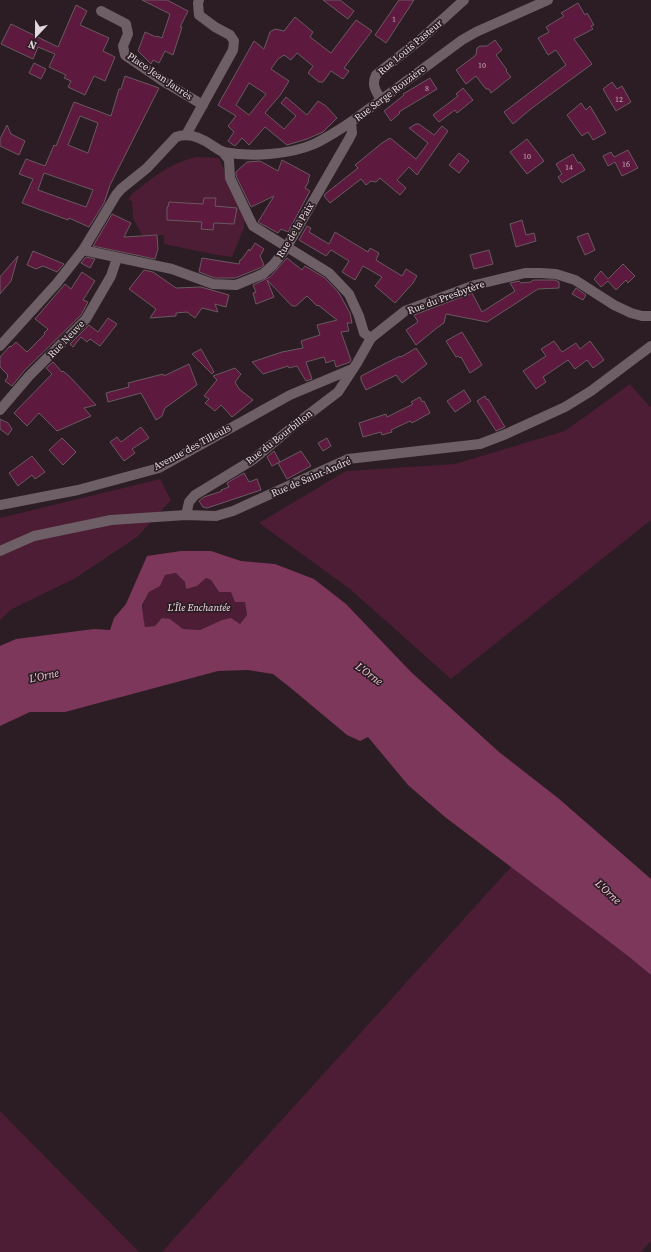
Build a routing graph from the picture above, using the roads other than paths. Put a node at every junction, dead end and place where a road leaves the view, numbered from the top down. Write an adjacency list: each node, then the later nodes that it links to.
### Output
1 (199, 0): 6 (street, Place Jean Jaurès)
2 (548, 0): 5 (street, Rue Serge Rouzière)
3 (461, 1): 5 (street, Rue Louis Pasteur)
4 (101, 11): 6 (street, Place Jean Jaurès)
5 (381, 100): 7 (street, Rue Serge Rouzière)
6 (203, 105): 8 (street, Place Jean Jaurès)
7 (351, 122): 9 (street, Rue Serge Rouzière); 10 (street, Rue de la Paix)
8 (186, 135): 9 (street); 11 (street)
9 (222, 151): 10 (street)
10 (286, 247): 12 (street, Rue de la Paix); 14 (street)
11 (82, 250): 12 (street, Rue de la Paix); 15 (street)
12 (117, 258): 18 (street, Rue Neuve)
13 (651, 316): 14 (street, Rue du Presbytère)
14 (371, 338): 17 (street, Rue du Presbytère)
15 (0, 346)
16 (651, 346): 20 (street, Rue de Saint-André)
17 (352, 370): 19 (street, Avenue des Tilleuls); 20 (street, Rue du Bourbillon)
18 (0, 410)
19 (0, 505)
20 (186, 515): 21 (street, Rue de Saint-André)
21 (0, 551)

